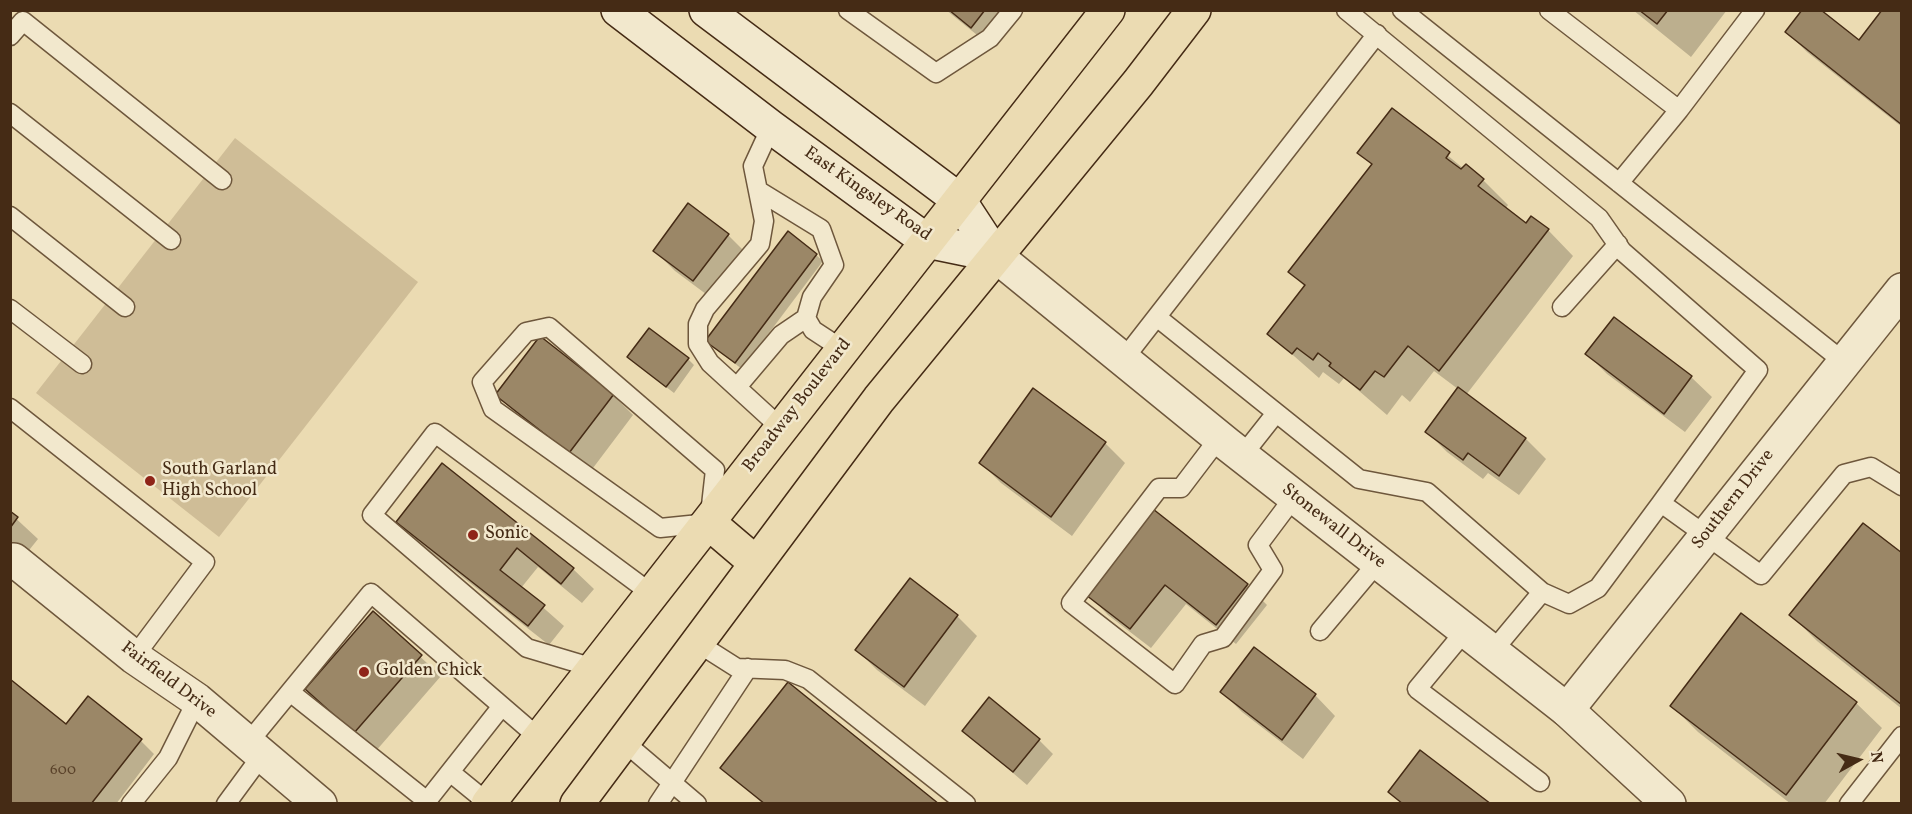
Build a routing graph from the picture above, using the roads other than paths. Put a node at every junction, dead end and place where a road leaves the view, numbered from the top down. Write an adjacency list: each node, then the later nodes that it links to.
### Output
1 (618, 10): 15 (street, East Kingsley Road)
2 (848, 10): 3 (lane)
3 (1013, 10)
4 (1194, 10): 24 (main road)
5 (1346, 10): 11 (lane)
6 (1402, 10): 17 (lane)
7 (1549, 10): 13 (lane)
8 (1755, 10): 13 (lane)
9 (716, 13): 19 (street)
10 (1095, 15): 19 (main road, Broadway Boulevard)
11 (1377, 34): 23 (lane); 30 (lane)
12 (10, 36): 16 (lane)
13 (1679, 110): 17 (lane)
14 (10, 113): 21 (lane)
15 (771, 127): 18 (lane); 22 (street, East Kingsley Road)
16 (222, 180)
17 (1619, 183): 33 (lane)
18 (759, 191): 29 (lane); 35 (lane)
19 (959, 200): 22 (main road, Broadway Boulevard); 24 (street)
20 (10, 216): 26 (lane)
21 (171, 240)
22 (927, 241): 24 (street, East Kingsley Road); 31 (main road, Broadway Boulevard)
23 (1617, 244): 27 (lane); 42 (lane)
24 (995, 255): 32 (street, Stonewall Drive); 47 (main road)
25 (1901, 293): 33 (street, Southern Drive)
26 (125, 307)
27 (1562, 307)
28 (10, 309): 34 (lane)
29 (806, 318): 31 (lane); 35 (lane)
30 (1158, 318): 32 (lane); 37 (lane)
31 (842, 349): 38 (main road, Broadway Boulevard)
32 (1123, 360): 39 (street, Stonewall Drive)
33 (1844, 362): 44 (street, Southern Drive)
34 (82, 364)
35 (737, 387): 38 (lane)
36 (10, 408): 54 (lane)
37 (1276, 413): 39 (lane); 48 (lane)
38 (781, 428): 43 (main road, Broadway Boulevard)
39 (1230, 447): 41 (street, Stonewall Drive); 41 (lane)
40 (1902, 486): 44 (lane)
41 (1294, 496): 46 (street, Stonewall Drive)
42 (1661, 503): 44 (lane); 48 (lane)
43 (709, 523): 43 (lane); 47 (main road); 49 (main road, Broadway Boulevard)
44 (1705, 537): 60 (street, Southern Drive)
45 (14, 560): 54 (street, Fairfield Drive)
46 (1378, 562): 50 (lane); 51 (street, Stonewall Drive)
47 (756, 563): 52 (main road)
48 (1542, 592): 53 (lane)
49 (652, 594): 55 (main road, Broadway Boulevard); 55 (lane)
50 (1320, 631)
51 (1466, 631): 53 (street, Stonewall Drive); 66 (lane)
52 (696, 642): 56 (lane); 63 (main road)
53 (1492, 652): 60 (street, Stonewall Drive)
54 (134, 657): 58 (street, Fairfield Drive)
55 (594, 668): 62 (main road, Broadway Boulevard)
56 (748, 668): 67 (lane); 75 (lane)
57 (290, 692): 59 (lane); 64 (lane); 65 (lane)
58 (196, 700): 64 (street, Fairfield Drive); 68 (lane)
59 (502, 706): 62 (lane); 65 (lane)
60 (1567, 710): 76 (street, Stonewall Drive)
61 (1902, 736): 77 (lane)
62 (540, 738): 71 (main road, Broadway Boulevard)
63 (623, 741): 67 (lane); 72 (main road)
64 (255, 749): 69 (lane); 70 (street, Fairfield Drive)
65 (450, 772): 71 (lane)
66 (1540, 782)
67 (671, 783): 73 (lane); 74 (lane)
68 (131, 804)
69 (226, 804)
70 (320, 804)
71 (488, 804)
72 (577, 804)
73 (658, 804)
74 (697, 804)
75 (966, 804)
76 (1669, 804)
77 (1849, 804)

